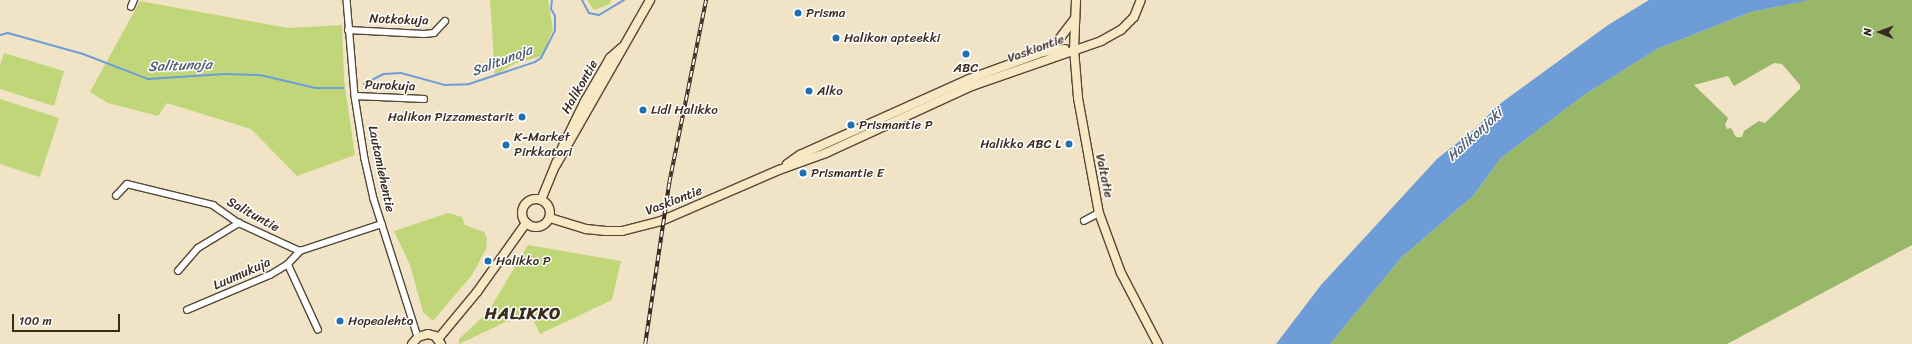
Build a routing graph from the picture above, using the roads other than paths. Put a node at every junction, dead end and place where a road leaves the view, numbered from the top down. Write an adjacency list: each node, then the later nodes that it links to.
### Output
1 (134, 0): 6 (street)
2 (348, 0): 9 (street, Lautamiehentie)
3 (650, 0): 16 (main road, Halikontie)
4 (1076, 0): 7 (main road, Valtatie)
5 (1141, 0): 10 (main road)
6 (131, 7)
7 (1075, 18): 10 (main road, Valtatie); 11 (main road)
8 (445, 21): 9 (street, Notkokuja)
9 (348, 30): 12 (street, Lautamiehentie)
10 (1074, 49): 11 (main road, Vaskiontie); 14 (main road, Vaskiontie); 17 (main road, Valtatie)
11 (1051, 50): 14 (main road, Vaskiontie)
12 (355, 96): 13 (street, Purokuja); 22 (street, Lautamiehentie)
13 (424, 99)
14 (779, 170): 18 (main road, Vaskiontie)
15 (116, 196): 20 (street, Salituntie)
16 (541, 200): 18 (main road); 21 (main road)
17 (1099, 214): 19 (street); 31 (main road, Valtatie)
18 (550, 218): 21 (main road)
19 (1084, 221)
20 (239, 223): 23 (street, Salituntie); 25 (street)
21 (526, 223): 29 (main road)
22 (382, 224): 23 (street); 28 (street, Lautamiehentie)
23 (300, 251): 24 (street, Luumukuja)
24 (288, 264): 26 (street, Luumukuja); 27 (street)
25 (178, 271)
26 (187, 310)
27 (318, 328)
28 (418, 337): 29 (main road); 30 (main road)
29 (439, 341)
30 (412, 344)
31 (1158, 344)

